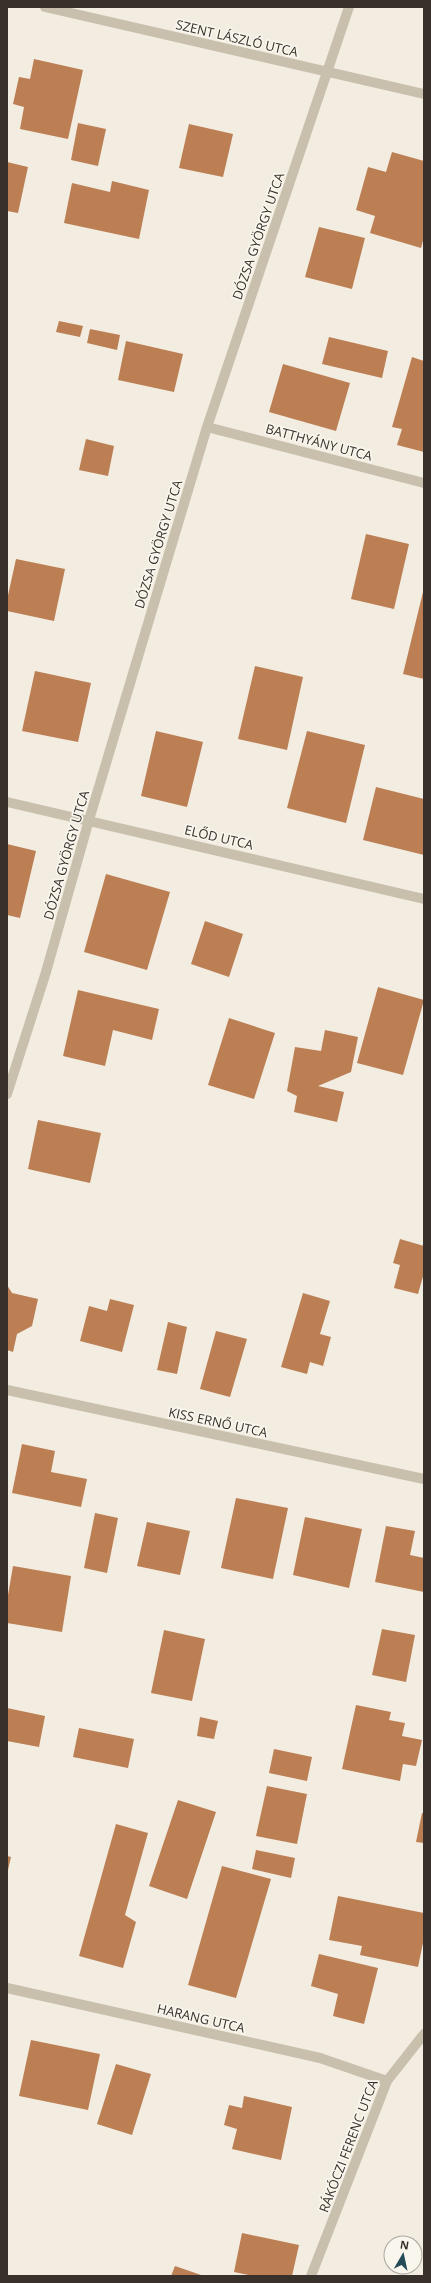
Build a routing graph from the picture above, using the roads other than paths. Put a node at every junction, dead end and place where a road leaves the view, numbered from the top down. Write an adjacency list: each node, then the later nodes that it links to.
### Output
1 (45, 7): 3 (street, SZENT LÁSZLÓ UTCA)
2 (349, 7): 3 (street, DÓZSA GYÖRGY UTCA)
3 (328, 72): 4 (street, SZENT LÁSZLÓ UTCA); 5 (street, DÓZSA GYÖRGY UTCA)
4 (424, 94)
5 (207, 427): 6 (street, BATTHYÁNY UTCA); 8 (street, DÓZSA GYÖRGY UTCA)
6 (424, 483)
7 (7, 802): 8 (street, ELŐD UTCA)
8 (89, 820): 9 (street, ELŐD UTCA); 10 (street, DÓZSA GYÖRGY UTCA)
9 (424, 899)
10 (7, 1094)
11 (7, 1390): 12 (street, KISS ERNŐ UTCA)
12 (424, 1479)
13 (7, 1988): 15 (street, HARANG UTCA)
14 (424, 2034): 15 (street, RÁKÓCZI FERENC UTCA)
15 (386, 2081): 16 (street, RÁKÓCZI FERENC UTCA)
16 (311, 2276)

